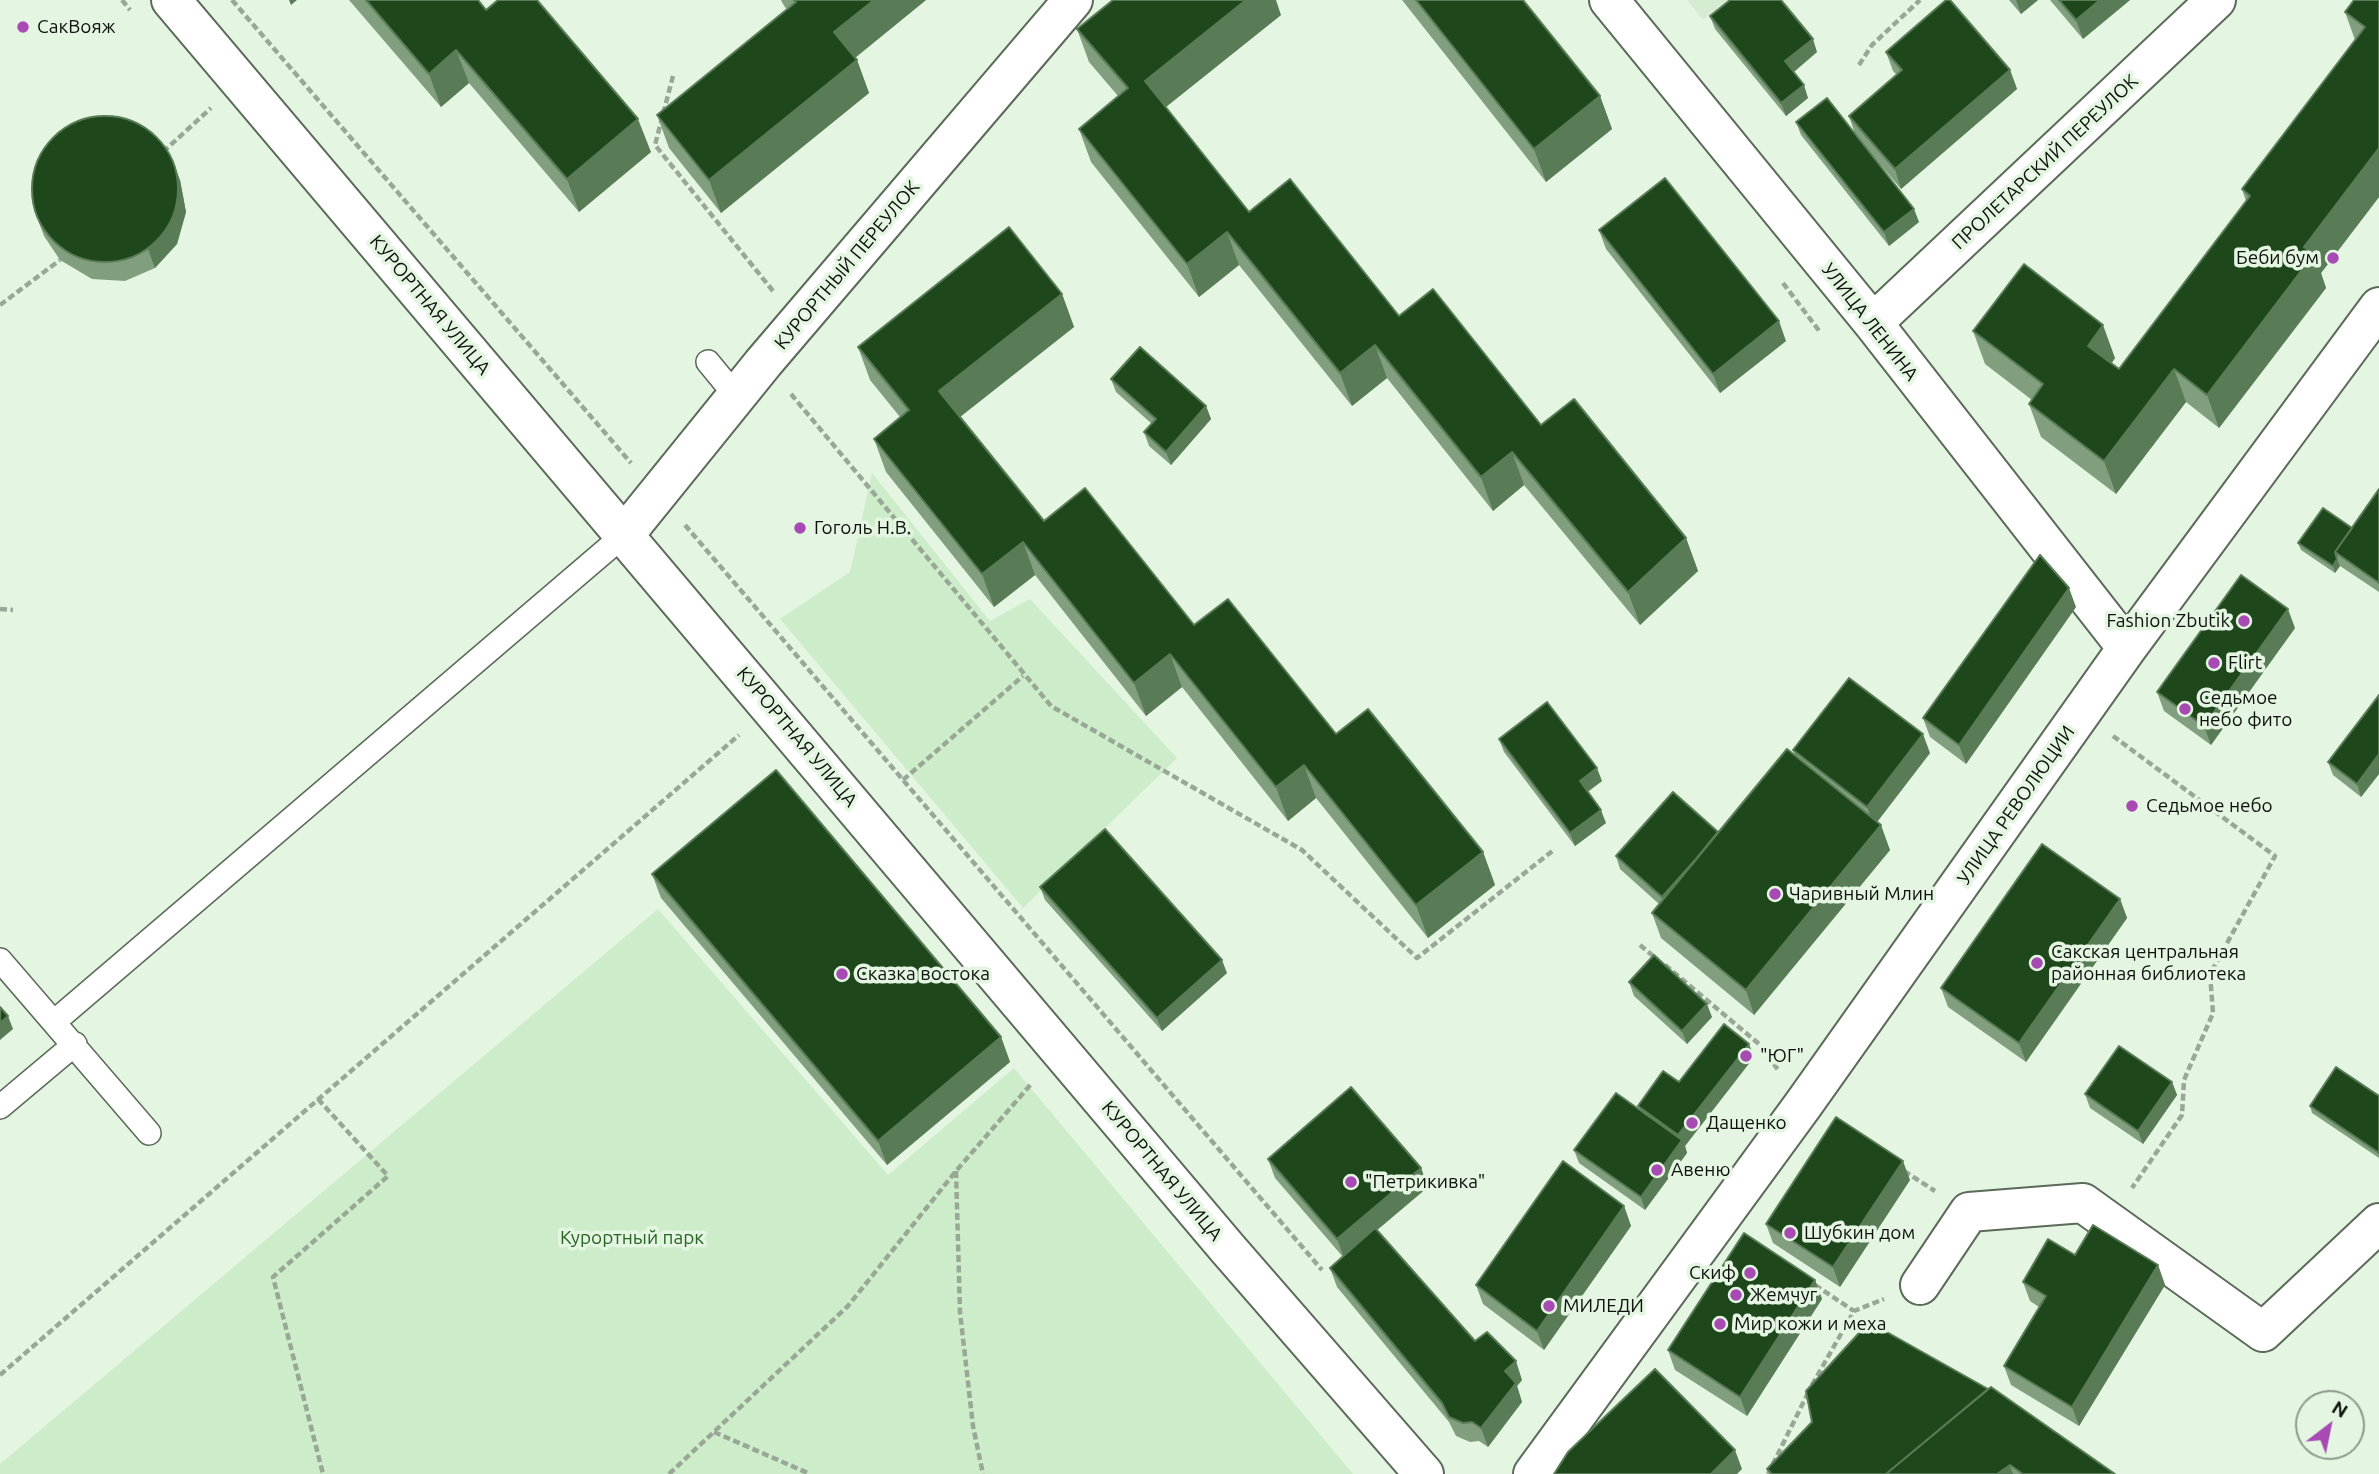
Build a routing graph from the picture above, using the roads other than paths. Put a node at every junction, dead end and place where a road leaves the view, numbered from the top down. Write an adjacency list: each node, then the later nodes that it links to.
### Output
1 (171, 0): 9 (street, КУРОРТНАЯ УЛИЦА)
2 (1073, 0): 8 (street, КУРОРТНЫЙ ПЕРЕУЛОК)
3 (1609, 0): 6 (street, УЛИЦА ЛЕНИНА)
4 (2216, 0): 6 (street, ПРОЛЕТАРСКИЙ ПЕРЕУЛОК)
5 (2375, 320): 10 (street, УЛИЦА РЕВОЛЮЦИИ)
6 (1872, 323): 10 (street, УЛИЦА ЛЕНИНА)
7 (708, 362): 8 (lane)
8 (736, 396): 9 (street, КУРОРТНЫЙ ПЕРЕУЛОК)
9 (625, 534): 12 (lane); 18 (street, КУРОРТНАЯ УЛИЦА)
10 (2127, 648): 19 (street, УЛИЦА РЕВОЛЮЦИИ)
11 (0, 960): 12 (lane)
12 (54, 1022): 13 (lane)
13 (75, 1044): 14 (lane); 15 (lane)
14 (0, 1107)
15 (149, 1133)
16 (2379, 1223): 17 (street)
17 (1920, 1285)
18 (1424, 1474)
19 (1533, 1474)

